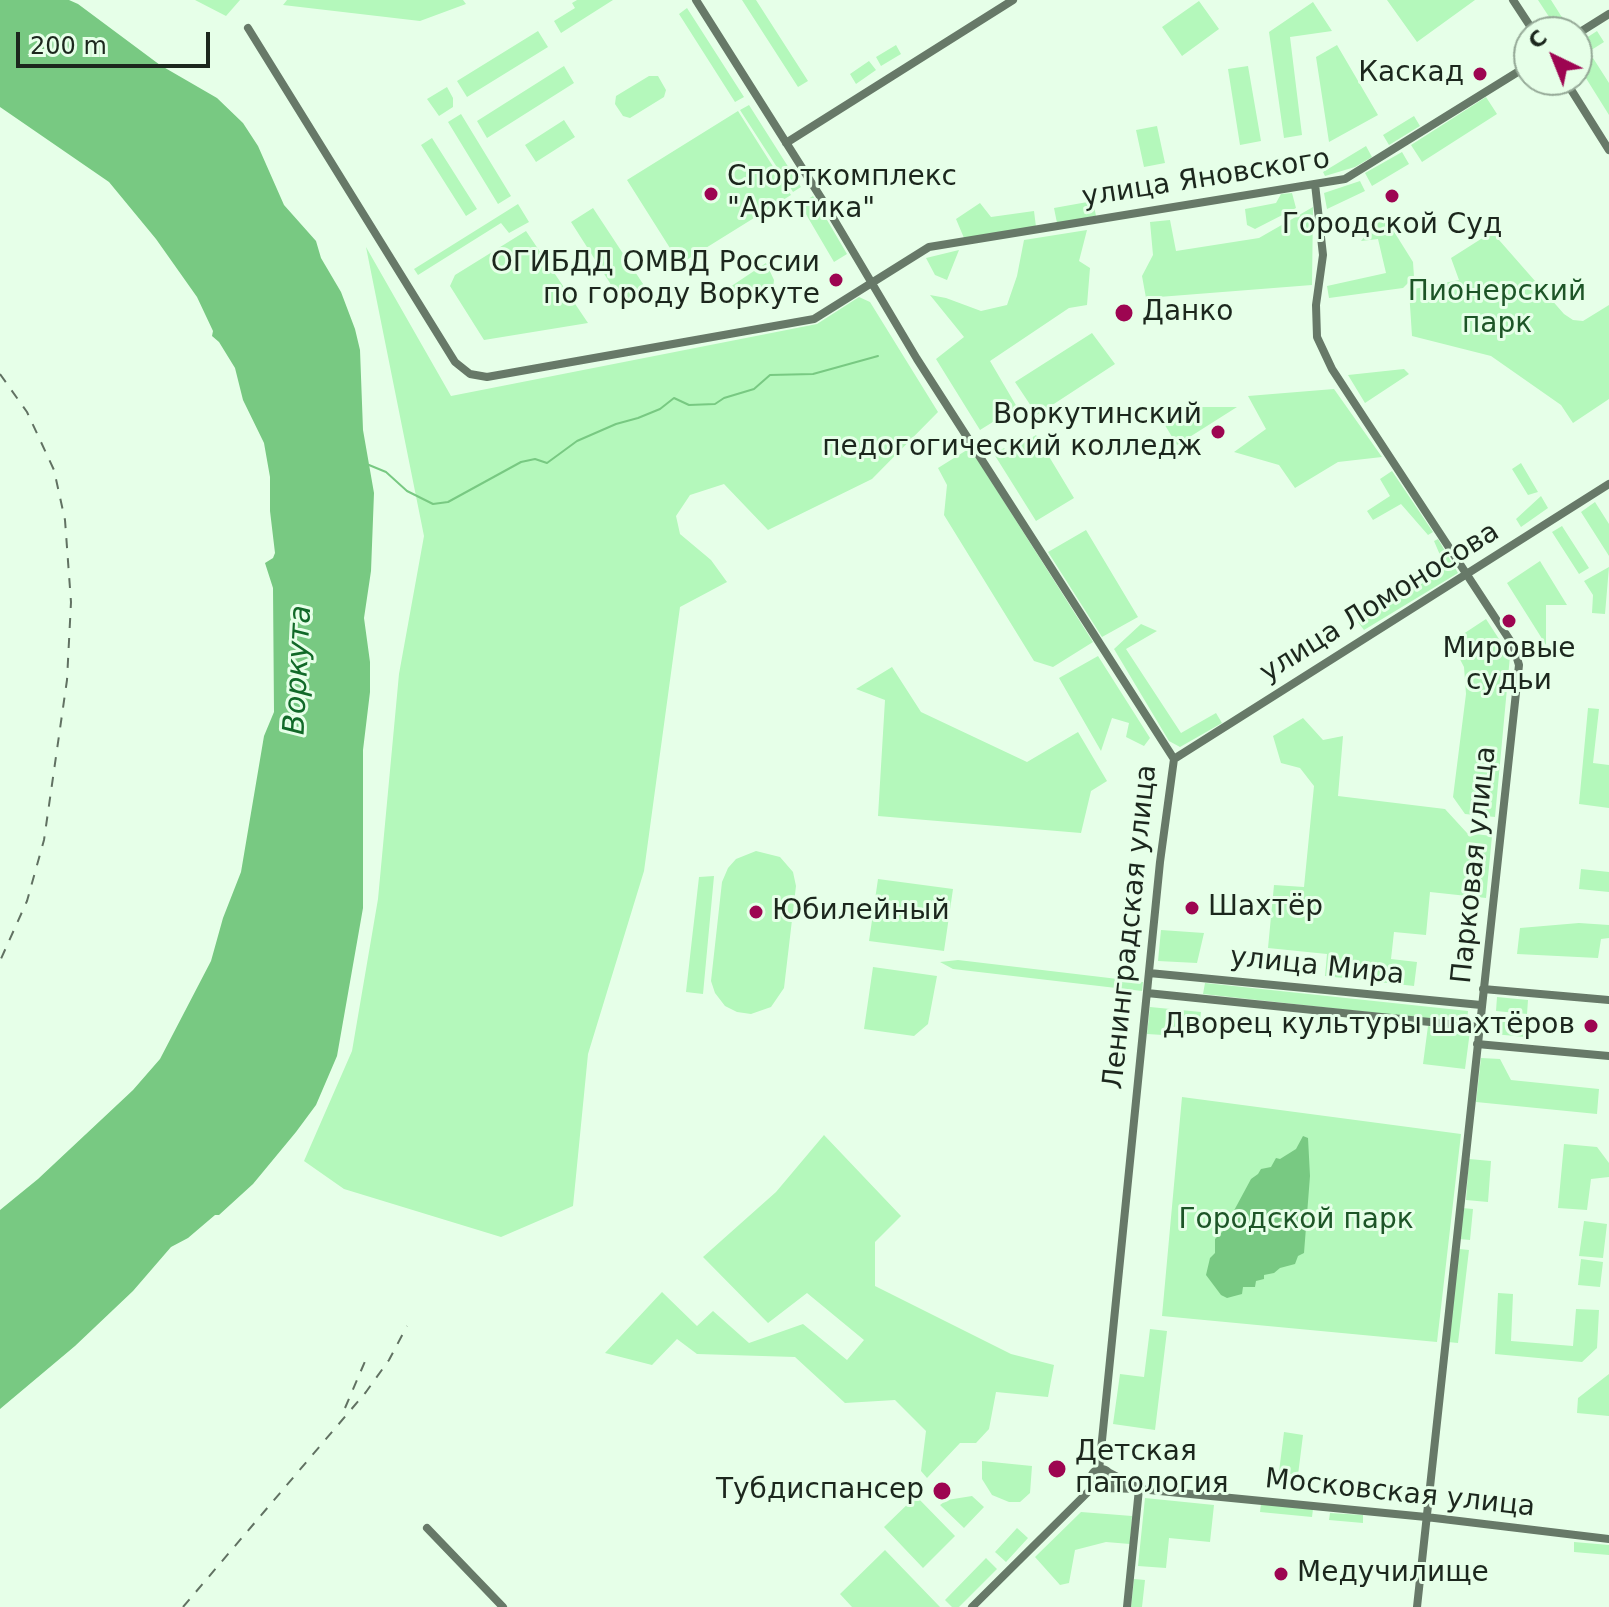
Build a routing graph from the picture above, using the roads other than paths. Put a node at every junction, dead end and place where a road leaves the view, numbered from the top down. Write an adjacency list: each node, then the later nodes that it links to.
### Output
1 (696, 0): 6 (main road, Ленинградская улица)
2 (1013, 0): 6 (main road)
3 (248, 28): 9 (main road, улица Яновского)
4 (1513, 75): 8 (main road, улица Яновского)
5 (1575, 96): 7 (main road)
6 (786, 143): 9 (main road, Ленинградская улица)
7 (1609, 150)
8 (1315, 184): 9 (main road, улица Яновского); 11 (main road, Парковая улица)
9 (871, 284): 12 (main road, Ленинградская улица)
10 (1609, 484): 11 (main road, улица Ломоносова)
11 (1467, 574): 12 (main road, улица Ломоносова); 14 (main road, Парковая улица)
12 (1174, 759): 13 (main road, Ленинградская улица)
13 (1149, 973): 15 (main road, Ленинградская улица); 17 (main road, улица Мира)
14 (1483, 989): 16 (main road); 17 (main road, Парковая улица)
15 (1147, 993): 18 (main road, улица Мира); 21 (main road, Ленинградская улица)
16 (1609, 1000)
17 (1481, 1005): 18 (main road, Парковая улица)
18 (1479, 1027): 19 (main road, Парковая улица)
19 (1477, 1044): 20 (main road); 25 (main road, Парковая улица)
20 (1609, 1056)
21 (1103, 1471): 22 (main road); 23 (main road); 24 (main road, Московская улица)
22 (1094, 1486): 23 (main road, Московская улица); 29 (main road)
23 (1105, 1488): 24 (main road, Московская улица)
24 (1139, 1489): 25 (main road, Московская улица); 30 (main road)
25 (1426, 1517): 27 (main road, Московская улица); 31 (main road, Парковая улица)
26 (427, 1528): 28 (main road)
27 (1609, 1539)
28 (503, 1607)
29 (972, 1607)
30 (1127, 1607)
31 (1417, 1607)

